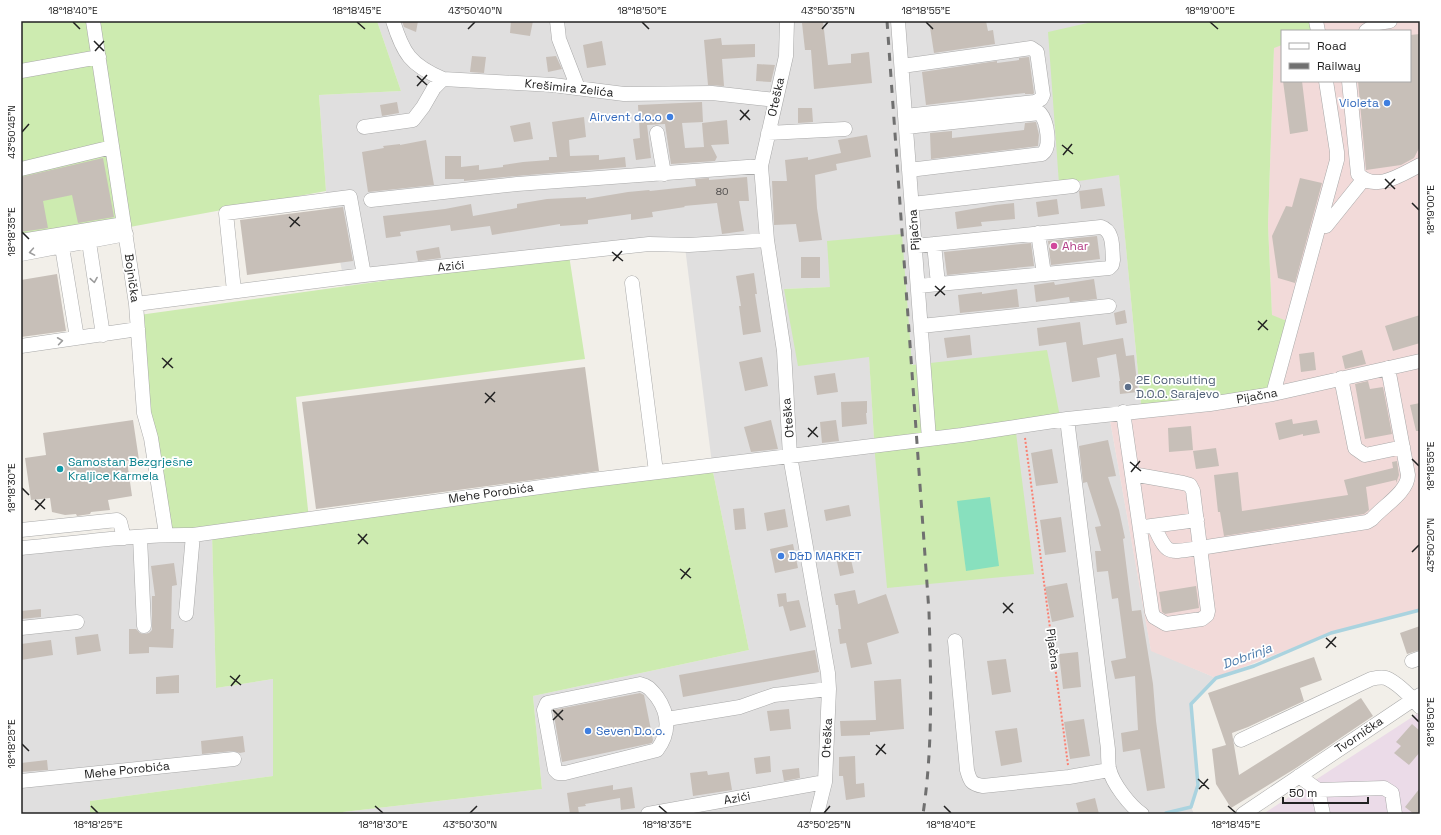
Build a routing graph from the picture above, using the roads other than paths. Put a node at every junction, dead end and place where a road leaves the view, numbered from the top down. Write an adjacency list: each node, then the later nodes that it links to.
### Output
1 (93, 21): 8 (street, Bojnička)
2 (393, 21): 11 (street, Krešimira Zelića)
3 (557, 21): 14 (street)
4 (787, 21): 15 (street, Oteška)
5 (898, 21): 9 (street, Pijačna)
6 (1382, 22): 7 (street)
7 (1368, 30)
8 (99, 57): 10 (street); 21 (street, Bojnička)
9 (902, 66): 16 (street, Pijačna); 16 (street)
10 (21, 71)
11 (443, 79): 14 (street, Krešimira Zelića); 17 (street)
12 (1326, 82): 57 (street)
13 (1349, 82): 27 (street)
14 (578, 88): 15 (street, Krešimira Zelića)
15 (776, 100): 20 (street, Oteška)
16 (906, 122): 25 (street, Pijačna); 25 (street)
17 (364, 127)
18 (846, 129): 20 (street)
19 (657, 133): 26 (street)
20 (768, 133): 23 (street, Oteška)
21 (112, 146): 24 (street); 32 (street, Bojnička)
22 (1420, 165): 27 (street)
23 (762, 166): 26 (street); 34 (street, Oteška)
24 (21, 169)
25 (909, 170): 30 (street, Pijačna)
26 (664, 174): 29 (street)
27 (1363, 180): 31 (street)
28 (1074, 186): 30 (street)
29 (371, 200)
30 (912, 204): 38 (street, Pijačna)
31 (1326, 226)
32 (125, 229): 35 (street); 36 (street); 47 (street, Bojnička)
33 (1038, 233): 37 (street); 41 (street); 41 (street)
34 (767, 240): 42 (street, Azići); 62 (street, Oteška)
35 (21, 241)
36 (89, 242): 39 (street); 51 (street, one-way to 51)
37 (934, 244): 38 (street); 44 (street)
38 (915, 246): 45 (street, Pijačna)
39 (62, 247): 40 (street, one-way to 40); 52 (street)
40 (21, 254)
41 (1044, 274): 44 (street)
42 (364, 275): 46 (street, Azići); 46 (street)
43 (632, 283): 63 (street)
44 (938, 284): 45 (street)
45 (918, 286): 49 (street, Pijačna)
46 (234, 292): 47 (street, Azići)
47 (136, 304): 50 (street, Bojnička)
48 (1109, 306): 49 (street)
49 (921, 326): 60 (street, Pijačna)
50 (138, 329): 51 (street); 69 (street, Bojnička)
51 (103, 335): 52 (street)
52 (77, 338): 53 (street, one-way to 52)
53 (21, 346)
54 (1420, 361): 55 (street, Pijačna)
55 (1388, 368): 56 (street, Pijačna); 61 (street)
56 (1341, 378): 57 (street, Pijačna); 61 (street)
57 (1273, 394): 58 (street, Pijačna)
58 (1123, 412): 59 (street, Pijačna); 64 (street)
59 (1067, 418): 60 (street, Pijačna); 85 (street)
60 (929, 439): 62 (street, Pijačna)
61 (1403, 447): 65 (street)
62 (790, 456): 63 (street, Mehe Porobića); 80 (street, Oteška)
63 (656, 472): 70 (street, Mehe Porobića)
64 (1132, 474): 66 (street); 67 (street)
65 (1414, 474): 74 (street)
66 (1197, 520): 67 (street); 74 (street)
67 (1147, 527): 74 (street); 74 (street)
68 (24, 529): 72 (street); 73 (street)
69 (166, 534): 70 (street, Mehe Porobića); 71 (street, Mehe Porobića)
70 (193, 535): 75 (street)
71 (140, 537): 72 (street, Mehe Porobića); 77 (street)
72 (124, 538): 73 (street, Mehe Porobića)
73 (24, 547)
74 (1200, 548)
75 (186, 614)
76 (77, 622): 78 (street)
77 (144, 626)
78 (21, 628)
79 (954, 641): 85 (street)
80 (829, 689): 82 (street); 88 (street, Oteška)
81 (1418, 700): 83 (street); 86 (street, Tvornička)
82 (667, 719): 82 (street)
83 (1241, 740)
84 (234, 759): 87 (street, Mehe Porobića)
85 (1109, 770): 92 (street)
86 (1299, 776): 89 (street); 93 (street, Tvornička)
87 (21, 781)
88 (825, 782): 90 (street, Azići); 91 (street, Oteška)
89 (1318, 790): 94 (street); 95 (street)
90 (648, 814)
91 (817, 814)
92 (1142, 814)
93 (1243, 814)
94 (1323, 814)
95 (1395, 814)

